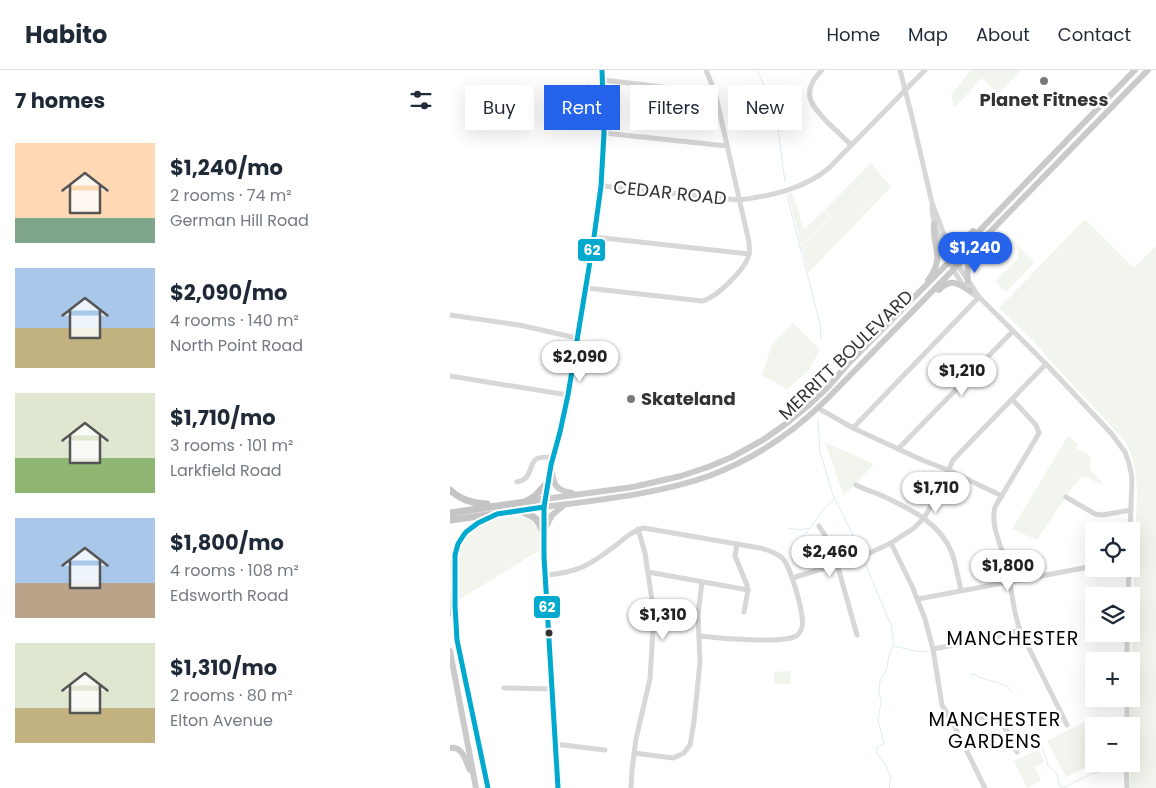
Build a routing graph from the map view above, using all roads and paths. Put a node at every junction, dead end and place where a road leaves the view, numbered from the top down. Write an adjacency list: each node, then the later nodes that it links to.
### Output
1 (602, 70): 8 (street)
2 (706, 70): 10 (street)
3 (822, 70): 14 (street)
4 (900, 70): 11 (street)
5 (926, 70): 11 (street, CEDAR ROAD)
6 (1135, 70): 19 (main road, MERRITT BOULEVARD)
7 (1148, 70): 21 (main road, MERRITT BOULEVARD)
8 (603, 80): 9 (street); 13 (street)
9 (645, 85)
10 (712, 85)
11 (906, 90): 14 (street, CEDAR ROAD); 18 (street)
12 (718, 106): 15 (street)
13 (604, 133): 15 (street); 16 (street)
14 (851, 145): 17 (street, CEDAR ROAD)
15 (727, 146): 17 (street)
16 (601, 186): 17 (street, CEDAR ROAD); 23 (street)
17 (739, 200): 24 (street)
18 (932, 203): 20 (street); 22 (street)
19 (1000, 209): 22 (main road); 25 (main road, MERRITT BOULEVARD)
20 (934, 224): 25 (street); 28 (main road)
21 (992, 230): 26 (main road, MERRITT BOULEVARD); 27 (main road)
22 (944, 235): 25 (street)
23 (594, 237): 24 (street); 29 (street)
24 (749, 254): 29 (street)
25 (951, 260): 26 (street); 28 (main road, MERRITT BOULEVARD)
26 (956, 268): 27 (street); 30 (street); 32 (main road, MERRITT BOULEVARD)
27 (968, 282): 31 (street)
28 (925, 286): 38 (main road, MERRITT BOULEVARD)
29 (586, 288): 35 (street)
30 (970, 291): 31 (street); 32 (main road)
31 (979, 297): 34 (street); 44 (street)
32 (916, 308): 42 (main road, MERRITT BOULEVARD)
33 (450, 315): 35 (street)
34 (1013, 331): 36 (street); 45 (street)
35 (578, 338): 39 (street)
36 (1046, 364): 40 (street); 60 (street)
37 (450, 376): 39 (street)
38 (828, 387): 41 (main road, MERRITT BOULEVARD); 42 (main road)
39 (568, 395): 46 (street)
40 (1012, 399): 48 (street); 54 (street)
41 (812, 402): 43 (main road); 53 (main road, MERRITT BOULEVARD)
42 (818, 408): 43 (main road, MERRITT BOULEVARD); 44 (street)
43 (796, 427): 58 (main road, MERRITT BOULEVARD)
44 (853, 428): 45 (street)
45 (898, 449): 48 (street)
46 (552, 458): 47 (street); 49 (street)
47 (551, 465): 50 (street); 53 (main road)
48 (948, 470): 54 (street); 64 (street)
49 (517, 482)
50 (547, 483): 56 (highway); 57 (street)
51 (856, 485): 64 (street)
52 (450, 490): 59 (highway)
53 (584, 493): 57 (main road, MERRITT BOULEVARD)
54 (1002, 496): 78 (street)
55 (1066, 497): 60 (street)
56 (526, 502): 57 (highway); 59 (highway)
57 (545, 503): 58 (main road, MERRITT BOULEVARD); 61 (highway); 69 (street)
58 (567, 504): 69 (main road)
59 (503, 505): 62 (highway)
60 (1131, 510): 66 (street)
61 (520, 511): 63 (highway); 69 (highway)
62 (450, 513)
63 (497, 514): 65 (highway); 87 (highway)
64 (924, 518): 70 (street); 80 (street)
65 (450, 520)
66 (1130, 522)
67 (819, 526): 72 (street)
68 (638, 530): 71 (street); 74 (street); 75 (street)
69 (544, 532): 75 (street)
70 (891, 543): 72 (street); 82 (street)
71 (737, 544): 76 (street); 79 (street)
72 (838, 565): 76 (street); 85 (street)
73 (1085, 568): 78 (street)
74 (648, 572): 77 (street); 100 (street)
75 (545, 575): 92 (street)
76 (792, 578): 86 (street)
77 (702, 582): 79 (street); 86 (street)
78 (1009, 582): 80 (street); 84 (street)
79 (748, 590): 83 (street)
80 (961, 590): 82 (street)
81 (450, 596): 87 (main road)
82 (918, 599): 88 (street)
83 (744, 612)
84 (1020, 630): 88 (street); 94 (street)
85 (857, 635)
86 (699, 636): 100 (street)
87 (457, 640): 90 (main road)
88 (933, 649): 93 (street)
89 (450, 651): 95 (main road)
90 (467, 686): 95 (main road); 103 (main road)
91 (504, 688): 92 (street)
92 (552, 689): 96 (street)
93 (954, 726): 99 (street); 106 (street)
94 (1067, 726)
95 (465, 730): 102 (main road)
96 (555, 744): 98 (street); 104 (street)
97 (450, 748): 102 (main road)
98 (605, 750)
99 (1017, 752)
100 (634, 753): 105 (street)
101 (1126, 772): 107 (street)
102 (476, 787)
103 (488, 788)
104 (558, 788)
105 (631, 788)
106 (985, 788)
107 (1127, 788)

